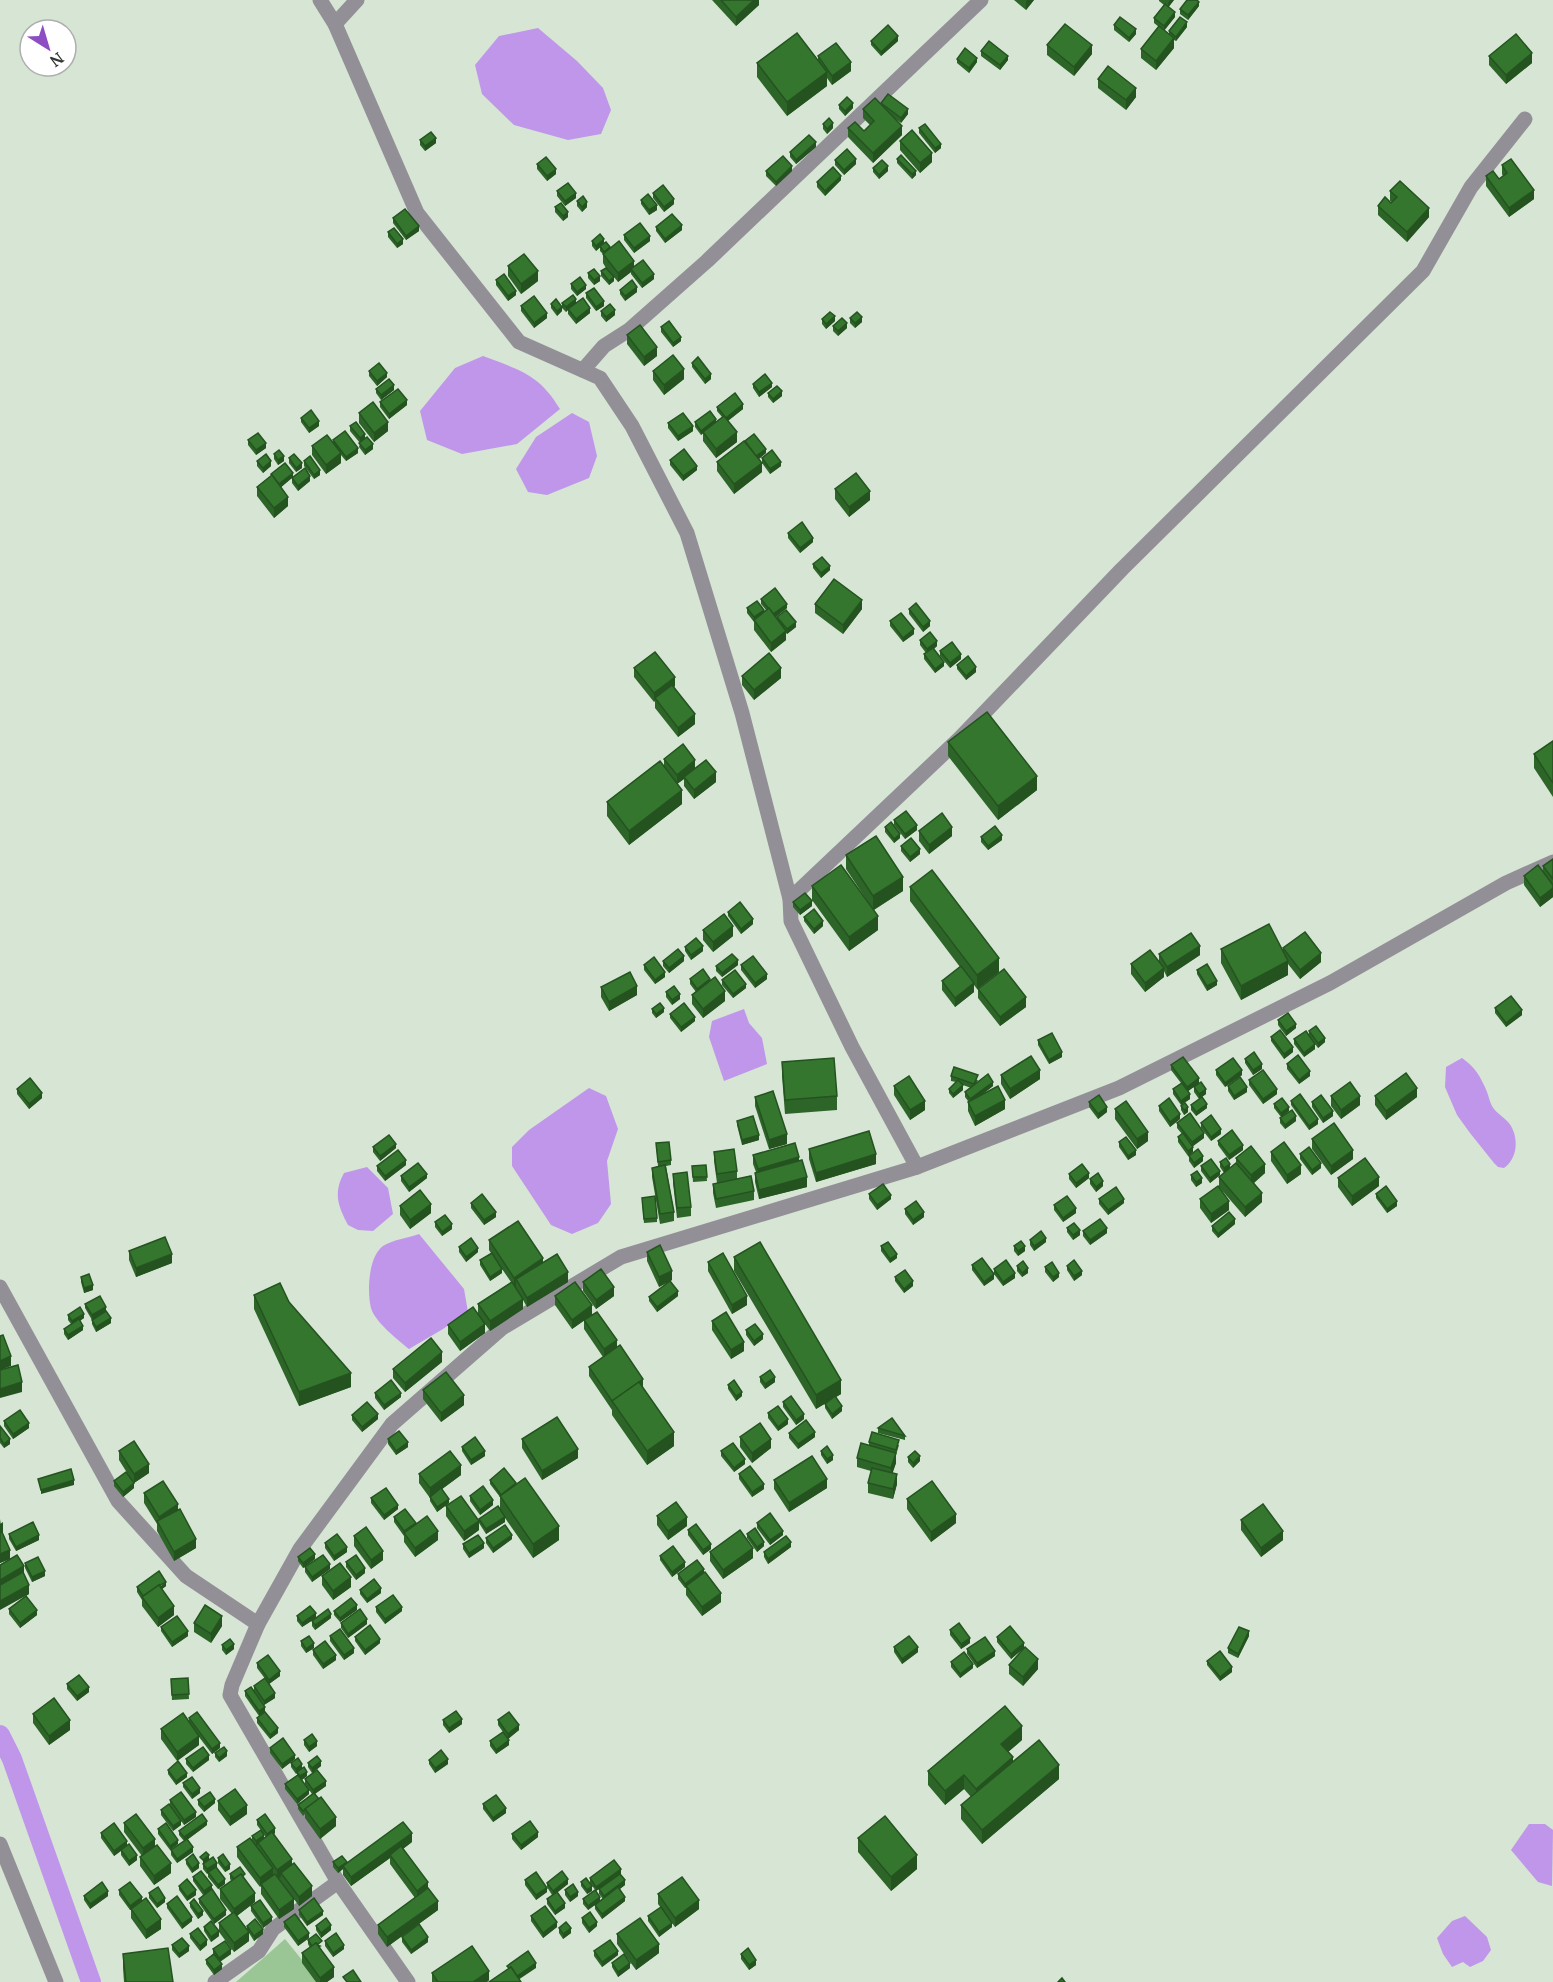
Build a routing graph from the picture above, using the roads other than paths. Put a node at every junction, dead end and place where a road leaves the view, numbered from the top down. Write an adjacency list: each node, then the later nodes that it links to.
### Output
1 (320, 0): 4 (street)
2 (357, 0): 4 (street)
3 (981, 0): 6 (street)
4 (335, 24): 6 (street)
5 (1525, 119): 8 (street)
6 (583, 370): 8 (street)
7 (1553, 862): 9 (street)
8 (790, 899): 9 (street)
9 (917, 1167): 11 (street)
10 (0, 1287): 11 (street)
11 (258, 1624): 13 (street)
12 (0, 1844): 14 (street)
13 (338, 1882): 15 (street); 16 (street)
14 (57, 1982)
15 (215, 1982)
16 (408, 1982)

